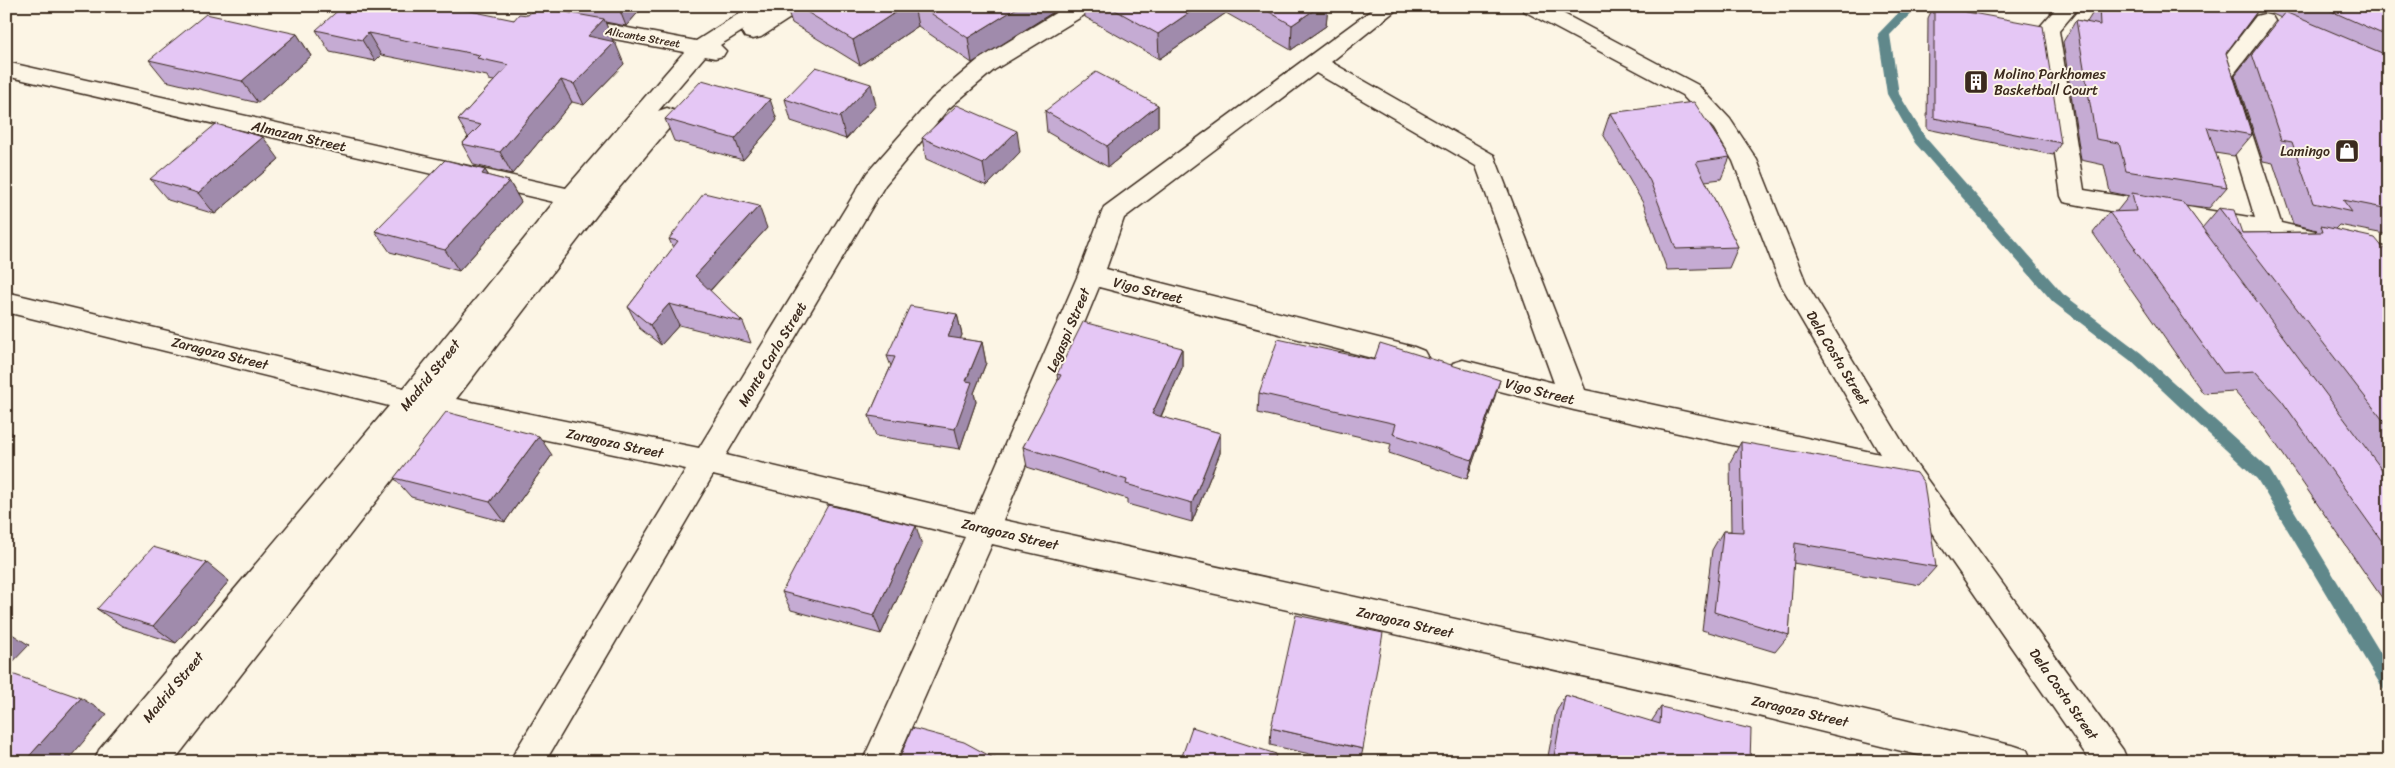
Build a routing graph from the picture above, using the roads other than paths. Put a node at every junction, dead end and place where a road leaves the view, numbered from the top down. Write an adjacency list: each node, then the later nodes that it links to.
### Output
1 (476, 6): 9 (street, Alicante Street)
2 (766, 6): 9 (street, Madrid Street)
3 (793, 6): 9 (street, Madrid Street)
4 (1083, 6): 21 (street, Monte Carlo Street)
5 (1391, 6): 10 (street, Legaspi Street)
6 (1532, 6): 22 (street, Dela Costa Street)
7 (2070, 6): 13 (street)
8 (2265, 21): 14 (street)
9 (711, 50): 12 (street, Madrid Street)
10 (1316, 63): 17 (street, Legaspi Street); 19 (street)
11 (6, 69): 12 (street, Almazan Street)
12 (582, 201): 20 (street, Madrid Street)
13 (2175, 215): 14 (street); 15 (street)
14 (2271, 229): 16 (street)
15 (2198, 247)
16 (2386, 260)
17 (1092, 275): 19 (street, Vigo Street); 23 (street, Legaspi Street)
18 (6, 302): 20 (street, Zaragoza Street)
19 (1574, 399): 22 (street, Vigo Street)
20 (423, 402): 21 (street, Zaragoza Street); 24 (street, Madrid Street); 25 (street, Madrid Street)
21 (707, 462): 23 (street, Zaragoza Street); 26 (street, Monte Carlo Street)
22 (1906, 471): 29 (street, Dela Costa Street)
23 (984, 529): 27 (street, Legaspi Street); 28 (street, Zaragoza Street)
24 (111, 762)
25 (152, 762)
26 (526, 762)
27 (879, 762)
28 (2014, 762)
29 (2111, 762)

